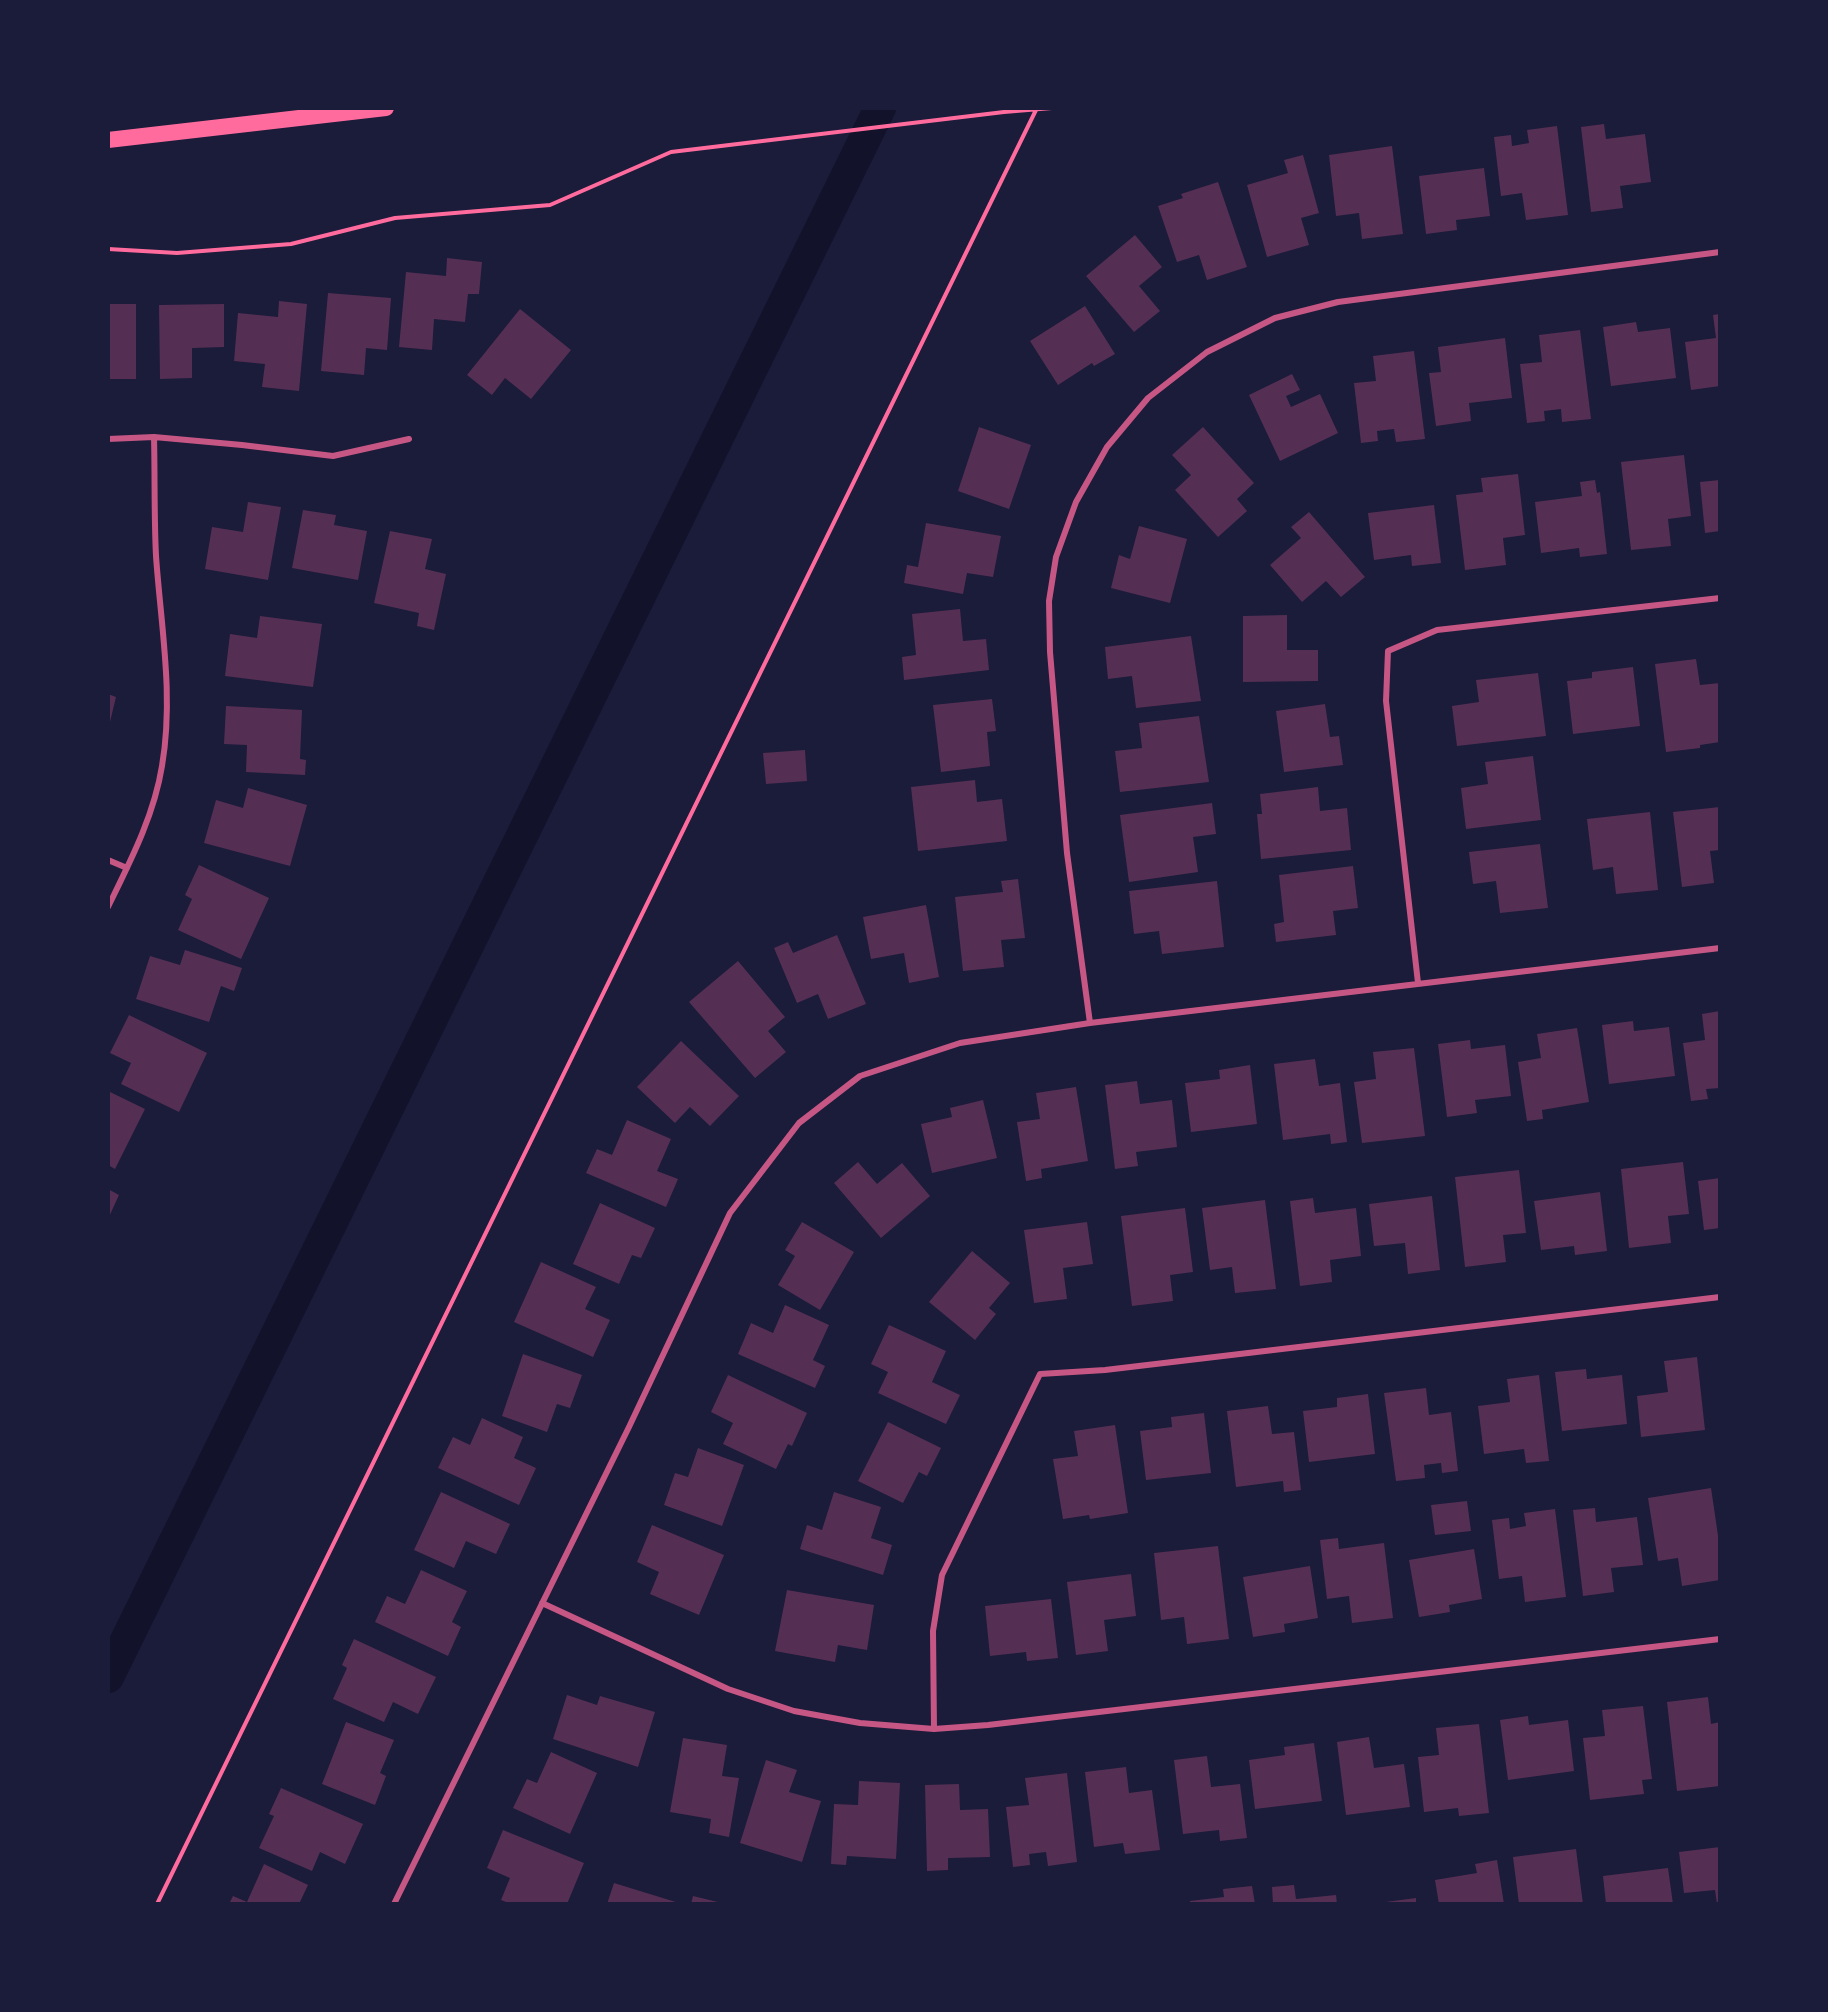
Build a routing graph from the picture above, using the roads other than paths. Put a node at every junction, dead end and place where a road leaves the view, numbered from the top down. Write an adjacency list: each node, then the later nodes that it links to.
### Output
1 (386, 108): 2 (highway)
2 (108, 140)
3 (1720, 252): 13 (street)
4 (154, 437): 5 (street); 6 (street); 9 (street)
5 (108, 439)
6 (409, 440)
7 (1720, 598): 12 (street)
8 (108, 860): 9 (street)
9 (127, 868): 10 (street)
10 (108, 907)
11 (1720, 948): 12 (street)
12 (1418, 983): 13 (street)
13 (1090, 1023): 15 (street)
14 (1720, 1297): 17 (street)
15 (542, 1603): 17 (street); 18 (street)
16 (1720, 1639): 17 (street)
17 (934, 1729)
18 (394, 1904)

